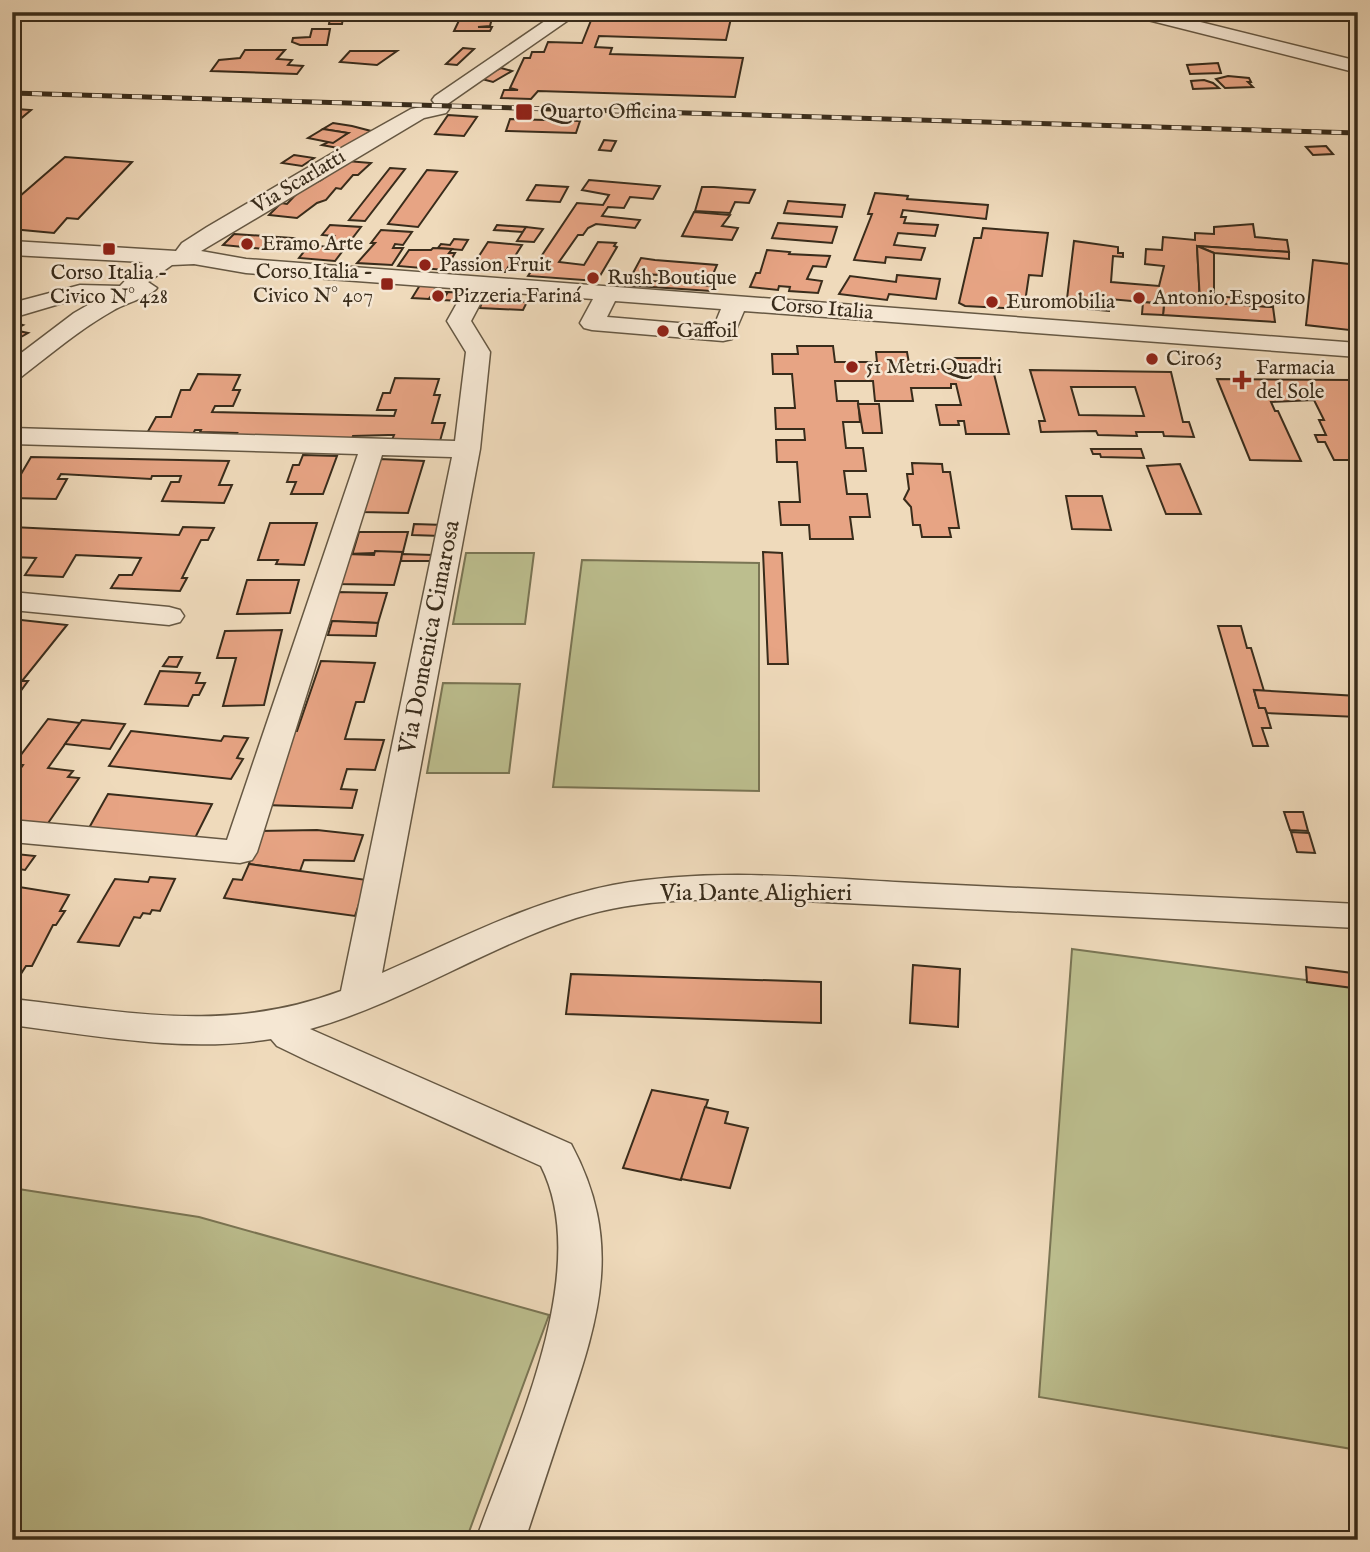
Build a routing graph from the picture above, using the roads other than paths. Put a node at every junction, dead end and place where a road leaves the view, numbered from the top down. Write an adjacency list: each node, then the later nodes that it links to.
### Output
1 (571, 12): 5 (street, Via Scarlatti)
2 (1138, 12): 3 (street)
3 (1358, 67)
4 (12, 248): 5 (street, Corso Italia)
5 (173, 264): 6 (street, Corso Italia); 8 (street)
6 (481, 282): 7 (street, Corso Italia); 14 (street, Via Domenica Cimarosa)
7 (608, 292): 9 (street, Corso Italia); 9 (street)
8 (125, 293): 10 (street); 12 (street)
9 (735, 302): 11 (street, Corso Italia)
10 (12, 311)
11 (1358, 350)
12 (12, 372)
13 (12, 436): 14 (street)
14 (467, 449): 20 (street, Via Domenica Cimarosa)
15 (370, 456): 18 (street)
16 (12, 601): 17 (street)
17 (169, 616)
18 (12, 831)
19 (1358, 916): 20 (street, Via Dante Alighieri)
20 (358, 999): 22 (street, Via Dante Alighieri)
21 (12, 1012): 22 (street, Via Dante Alighieri)
22 (280, 1024): 23 (street)
23 (500, 1540)

